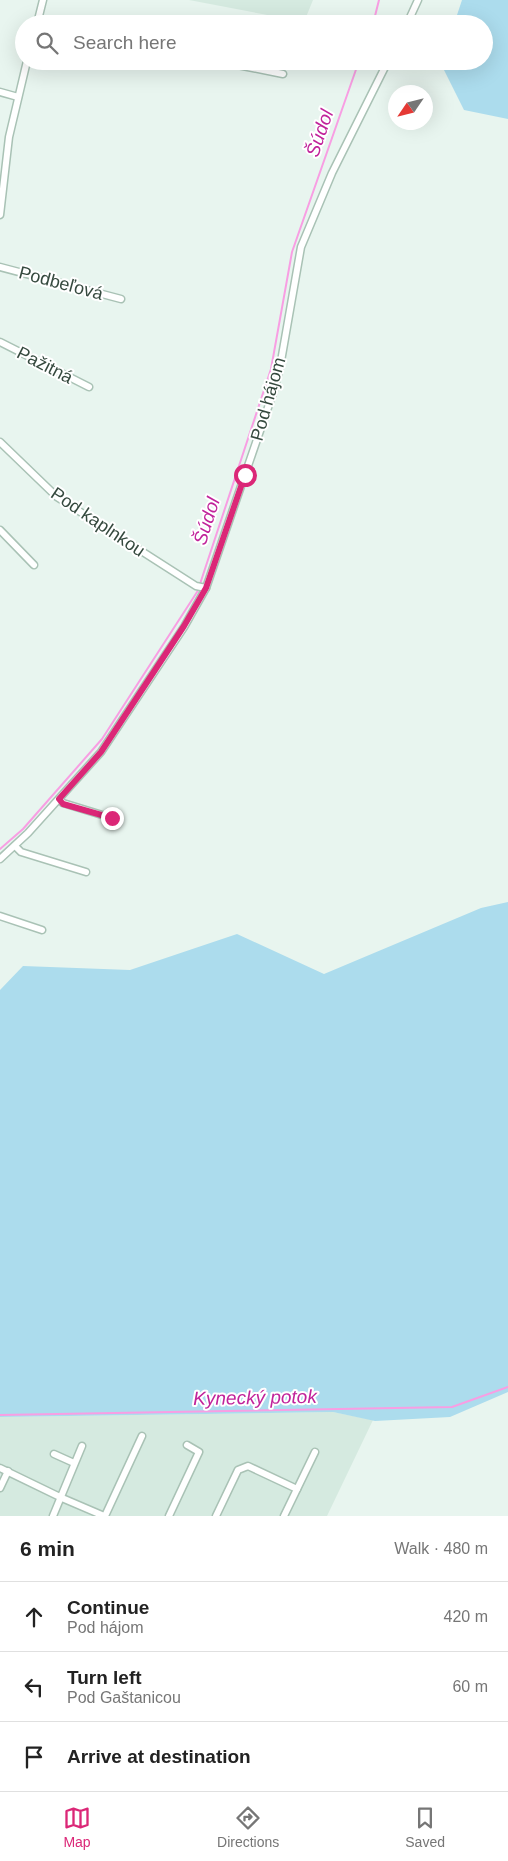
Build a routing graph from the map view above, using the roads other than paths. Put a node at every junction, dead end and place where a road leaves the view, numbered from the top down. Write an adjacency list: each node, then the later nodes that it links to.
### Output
1 (43, 0): 3 (street)
2 (418, 0): 4 (street)
3 (39, 15)
4 (411, 15)
5 (25, 70): 10 (street)
6 (263, 70): 8 (street)
7 (384, 70): 20 (street, Pod hájom)
8 (283, 74)
9 (0, 92): 10 (street)
10 (18, 97): 11 (street)
11 (1, 202): 12 (street)
12 (0, 215)
13 (0, 268): 14 (street, Podbeľová)
14 (121, 299)
15 (0, 342): 16 (street, Pažitná)
16 (90, 387)
17 (0, 442): 20 (street, Pod kaplnkou)
18 (0, 530): 19 (street)
19 (34, 565)
20 (202, 588): 21 (street, Pod hájom)
21 (59, 799): 22 (street); 23 (street, Pod hájom)
22 (112, 818)
23 (15, 846): 24 (street, Pod hájom); 25 (street)
24 (0, 859)
25 (86, 872)
26 (0, 916): 27 (street)
27 (42, 930)
28 (142, 1436): 40 (street)
29 (187, 1445): 41 (street)
30 (82, 1446): 33 (street)
31 (315, 1452): 37 (street)
32 (54, 1454): 33 (street)
33 (74, 1462): 38 (street)
34 (0, 1468): 35 (street)
35 (8, 1471): 36 (street); 38 (street)
36 (0, 1488)
37 (297, 1489): 42 (street); 43 (street)
38 (62, 1498): 39 (street); 40 (street)
39 (54, 1516)
40 (104, 1516)
41 (169, 1516)
42 (216, 1516)
43 (284, 1516)

